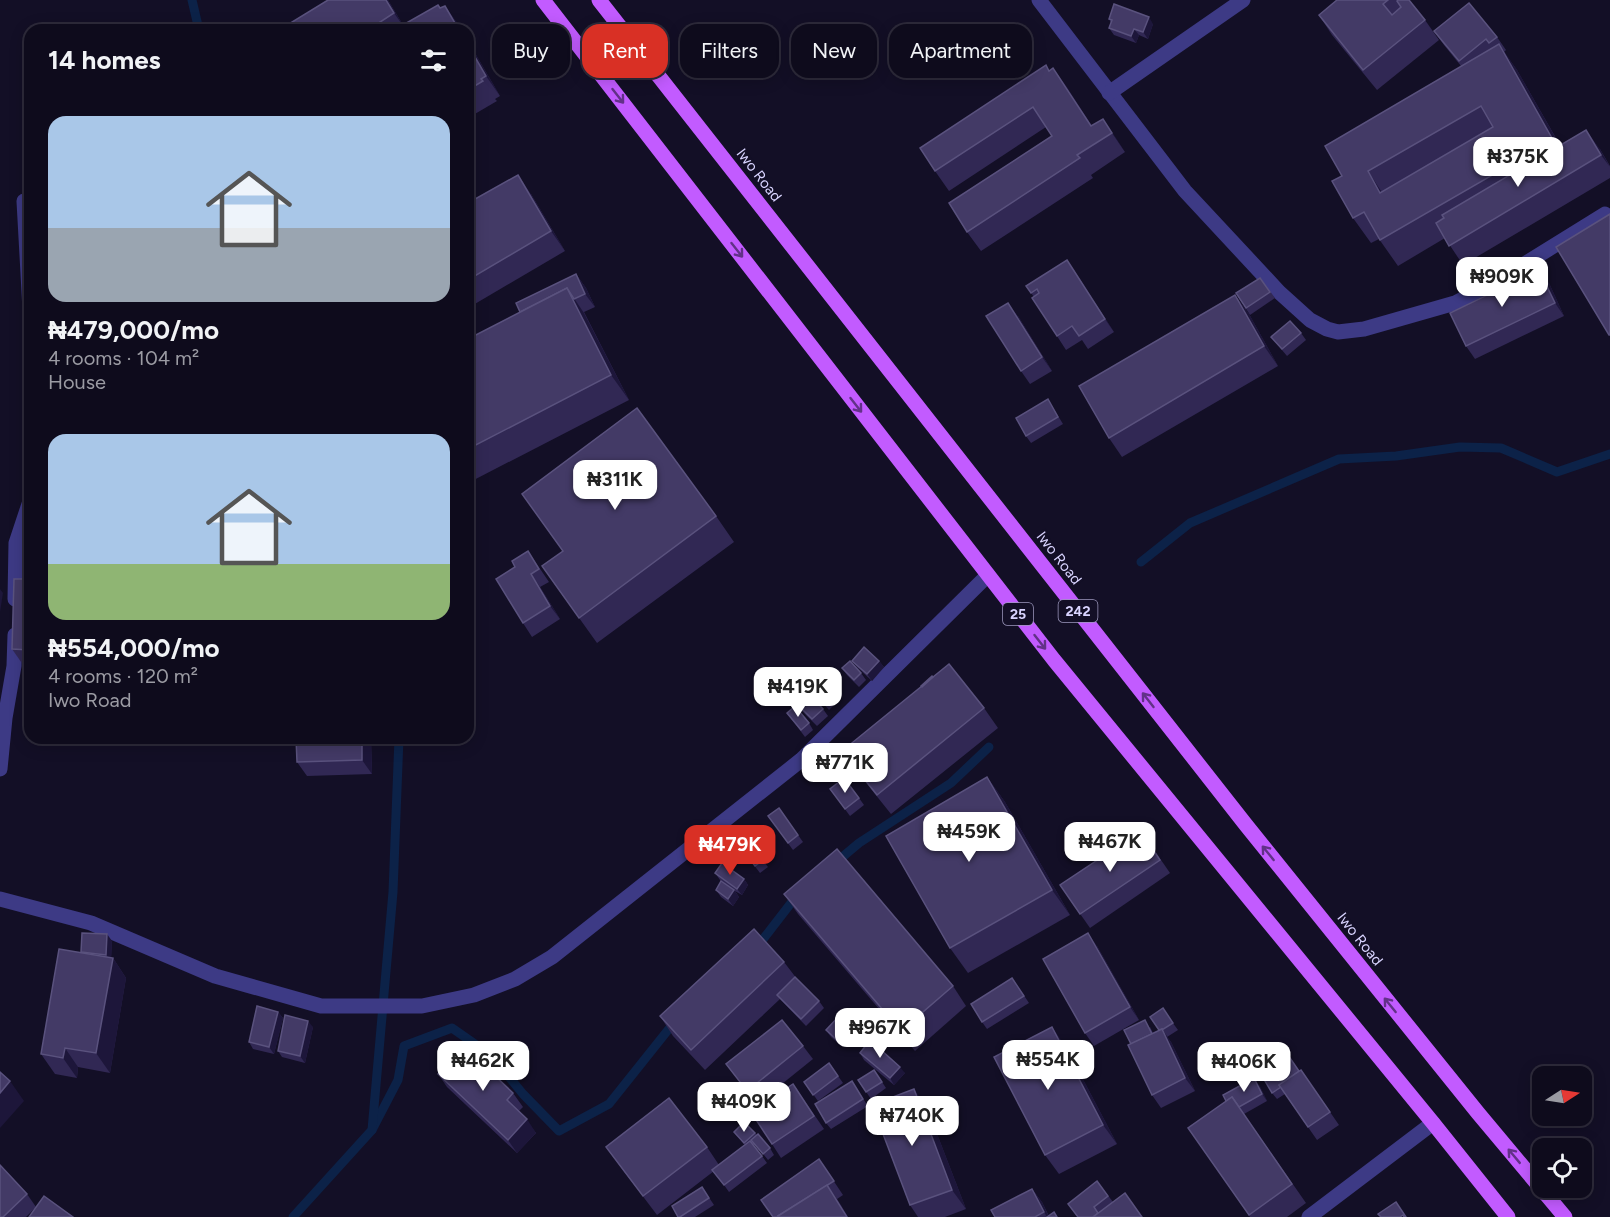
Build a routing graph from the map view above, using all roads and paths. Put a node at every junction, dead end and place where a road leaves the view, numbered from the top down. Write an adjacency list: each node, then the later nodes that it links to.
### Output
1 (543, 0): 10 (main road, 25, one-way to 10)
2 (599, 0): 16 (main road, Iwo Road / 242, one-way to 2)
3 (1039, 0): 5 (street)
4 (1243, 0): 5 (street)
5 (1109, 93): 6 (street)
6 (1605, 214)
7 (24, 519): 9 (street)
8 (0, 542): 9 (street)
9 (16, 543): 11 (street)
10 (988, 575): 12 (street); 13 (main road, 25, one-way to 13)
11 (0, 769)
12 (0, 899)
13 (1433, 1123): 14 (street); 15 (main road, 25)
14 (1309, 1217)
15 (1508, 1217)
16 (1565, 1217)

